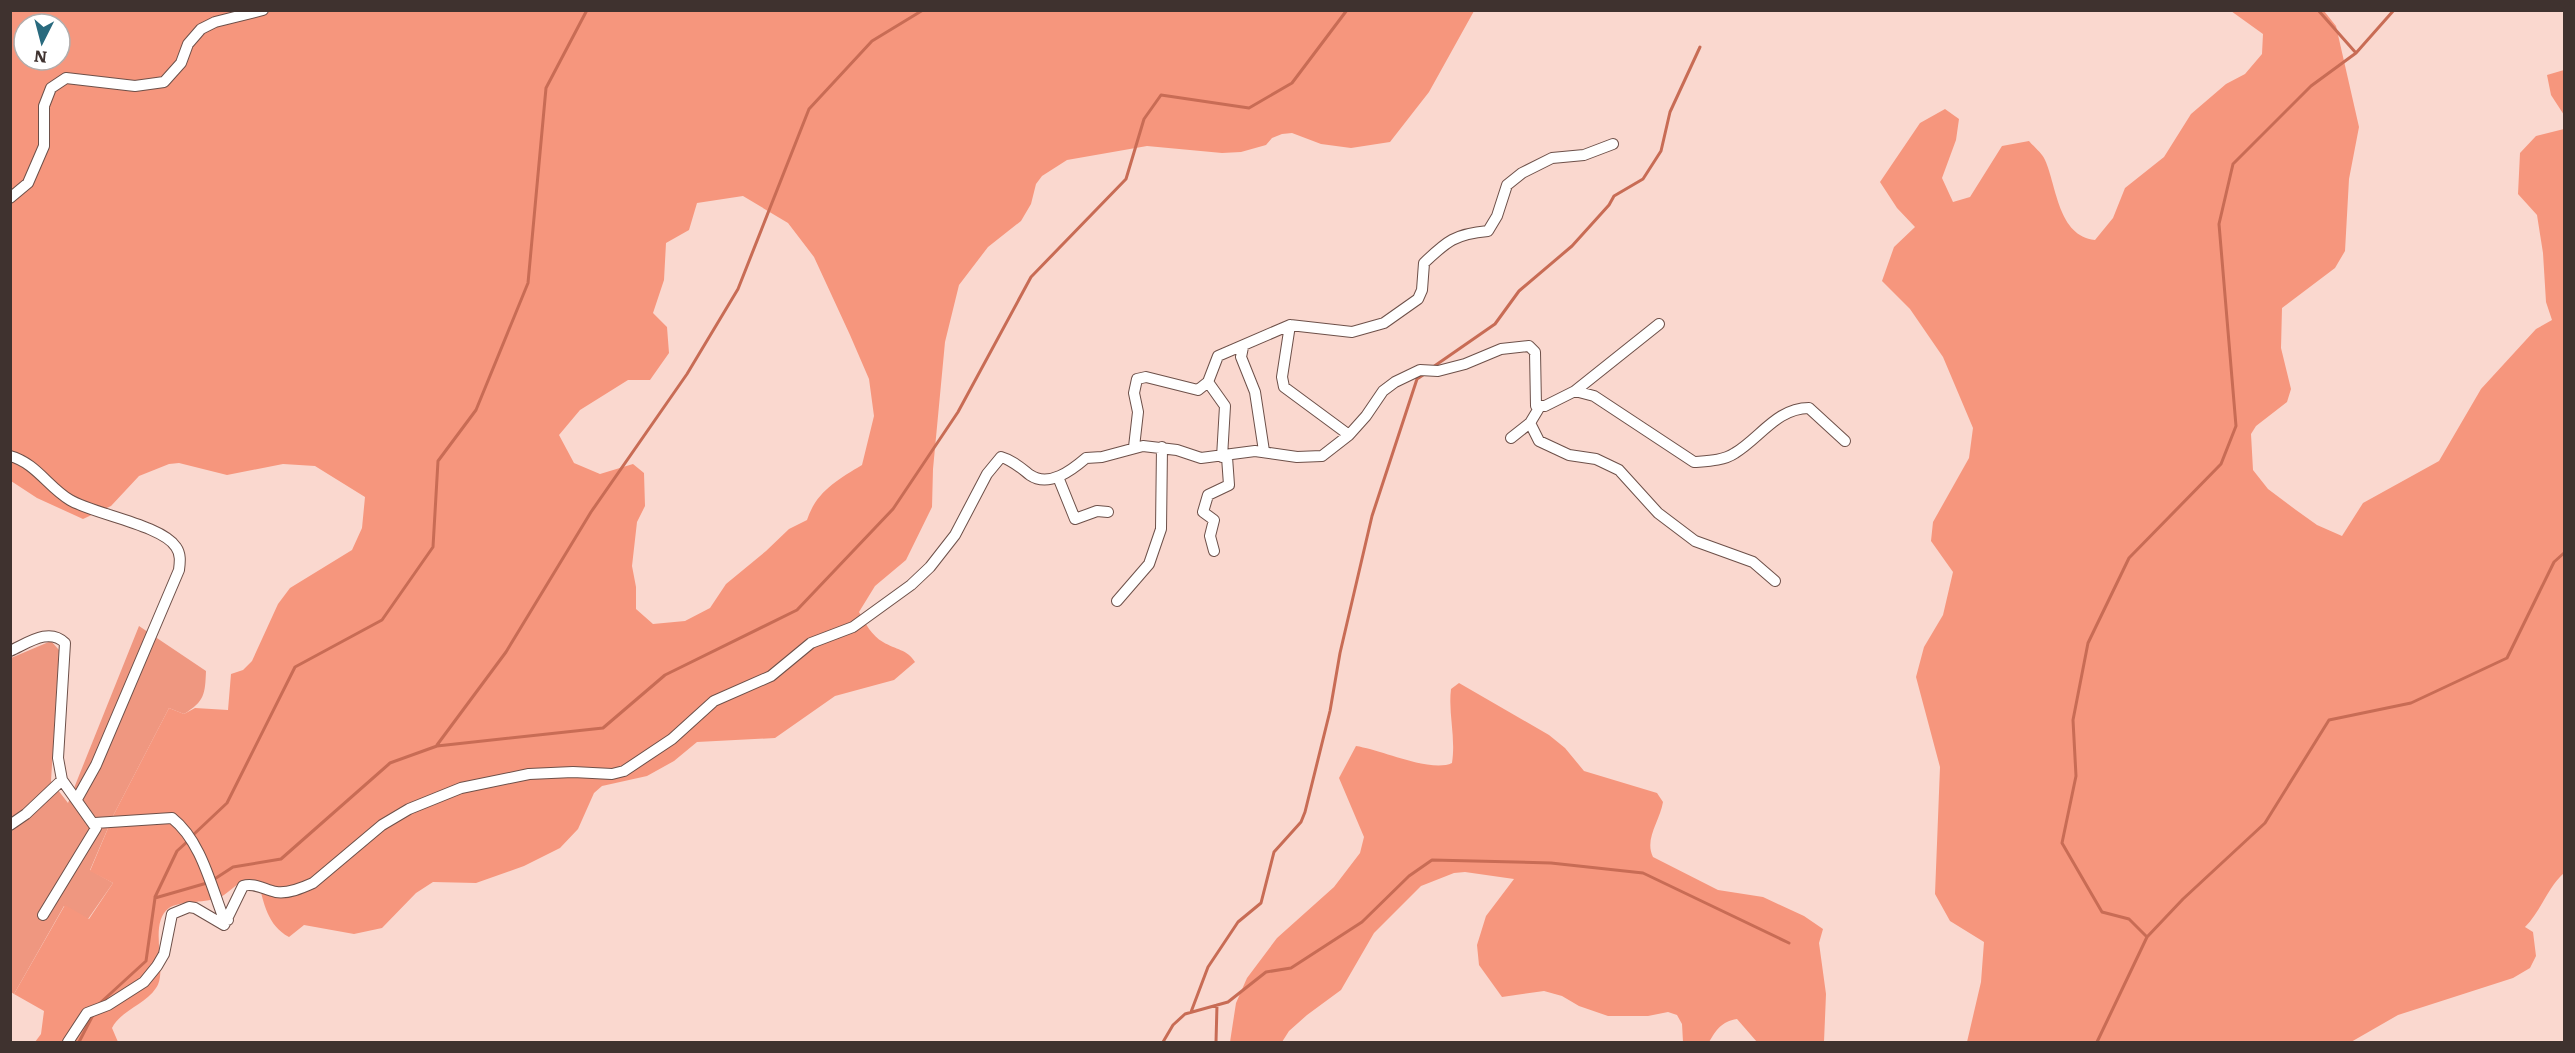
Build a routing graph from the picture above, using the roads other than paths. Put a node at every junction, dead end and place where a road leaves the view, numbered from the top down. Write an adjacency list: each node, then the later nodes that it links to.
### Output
1 (263, 10): 3 (street)
2 (1613, 144): 5 (street)
3 (10, 198)
4 (1659, 324): 8 (street)
5 (1290, 325): 6 (street); 11 (street)
6 (1243, 347): 7 (street); 16 (street)
7 (1208, 382): 14 (street); 18 (street)
8 (1575, 391): 9 (street); 13 (street)
9 (1539, 408): 10 (street); 11 (street)
10 (1530, 423): 12 (street); 22 (street)
11 (1349, 435): 16 (street)
12 (1511, 438)
13 (1845, 441)
14 (1134, 447): 15 (street); 19 (street)
15 (1162, 447): 18 (street); 23 (street)
16 (1264, 451): 18 (street)
17 (10, 456): 26 (street)
18 (1225, 457): 21 (street)
19 (1058, 477): 20 (street); 30 (street)
20 (1108, 512)
21 (1214, 551)
22 (1775, 581)
23 (1117, 601)
24 (10, 651): 25 (street)
25 (62, 780): 26 (street); 28 (street)
26 (77, 799): 27 (street)
27 (95, 823): 29 (street); 30 (street)
28 (10, 825)
29 (43, 915)
30 (228, 920): 31 (street)
31 (68, 1042)

